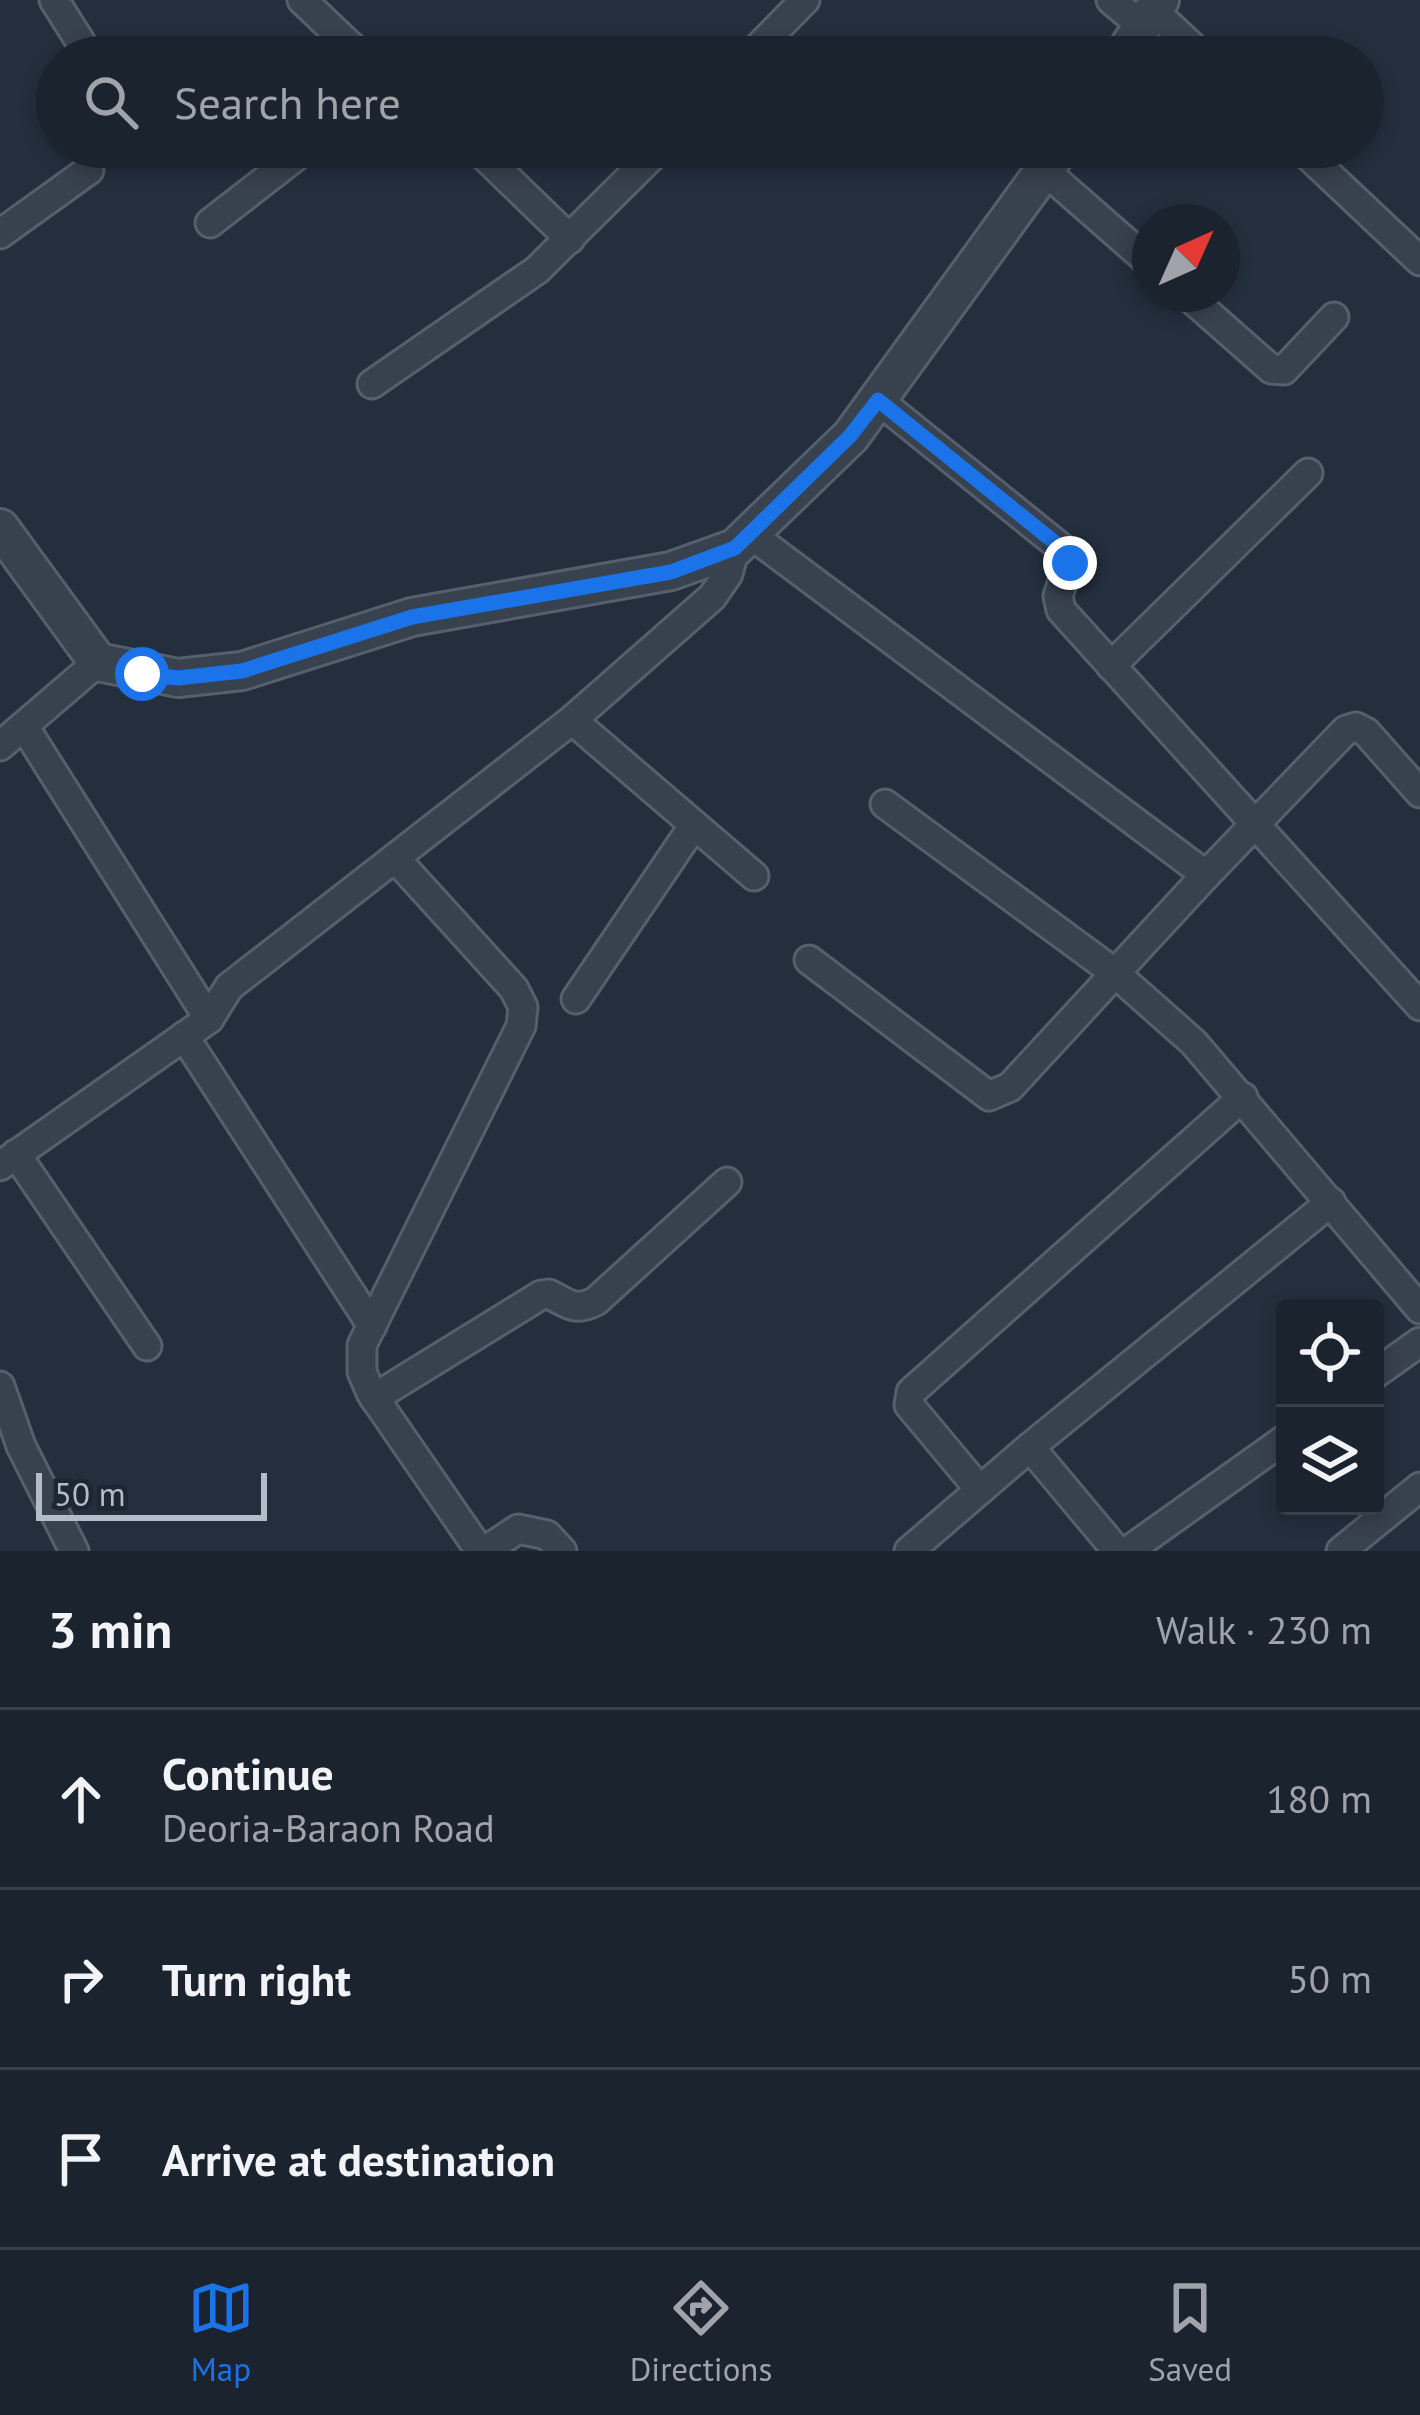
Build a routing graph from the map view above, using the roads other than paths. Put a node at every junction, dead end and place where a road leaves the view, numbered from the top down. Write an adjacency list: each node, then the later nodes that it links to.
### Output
1 (54, 0): 6 (street)
2 (302, 0): 7 (street)
3 (805, 0): 8 (street)
4 (1111, 0): 5 (street)
5 (1152, 12): 9 (street)
6 (77, 36)
7 (340, 36)
8 (770, 36)
9 (1179, 36)
10 (281, 168): 17 (street)
11 (497, 168): 19 (street)
12 (640, 168): 19 (street)
13 (1046, 168): 25 (street)
14 (1061, 168): 20 (street)
15 (1321, 168): 21 (street)
16 (89, 170): 18 (street)
17 (210, 223)
18 (0, 234)
19 (570, 239): 24 (street)
20 (1132, 244)
21 (1420, 261)
22 (1206, 312): 23 (street)
23 (1334, 317)
24 (372, 384)
25 (878, 400): 28 (street); 30 (street)
26 (1308, 472): 30 (street)
27 (0, 528): 29 (street)
28 (742, 541): 29 (street); 31 (street); 39 (street)
29 (98, 662): 32 (street)
30 (1112, 666): 36 (street)
31 (572, 720): 37 (street); 38 (street)
32 (25, 728): 33 (street); 45 (street)
33 (0, 746)
34 (1420, 793): 36 (street)
35 (885, 804): 42 (street)
36 (1254, 824): 39 (street); 44 (street)
37 (694, 825): 40 (street); 43 (street)
38 (395, 858): 45 (street); 52 (street)
39 (1206, 874): 42 (street)
40 (754, 876)
41 (809, 960): 42 (street)
42 (1114, 973): 47 (street)
43 (576, 999)
44 (1420, 1006)
45 (209, 1019): 46 (street)
46 (184, 1036): 48 (street); 52 (street)
47 (1243, 1097): 50 (street); 61 (street)
48 (8, 1160): 54 (street)
49 (728, 1182): 57 (street)
50 (1331, 1202): 51 (street); 59 (street)
51 (1420, 1309)
52 (372, 1326): 57 (street)
53 (1420, 1342): 55 (street)
54 (147, 1346)
55 (1384, 1368)
56 (0, 1386): 62 (street)
57 (374, 1398): 63 (street)
58 (1276, 1445): 67 (street)
59 (1030, 1447): 61 (street); 66 (street)
60 (1420, 1487): 68 (street)
61 (980, 1490): 65 (street)
62 (74, 1551)
63 (483, 1551): 64 (street)
64 (562, 1551)
65 (909, 1551)
66 (1117, 1551)
67 (1128, 1551)
68 (1341, 1551)

